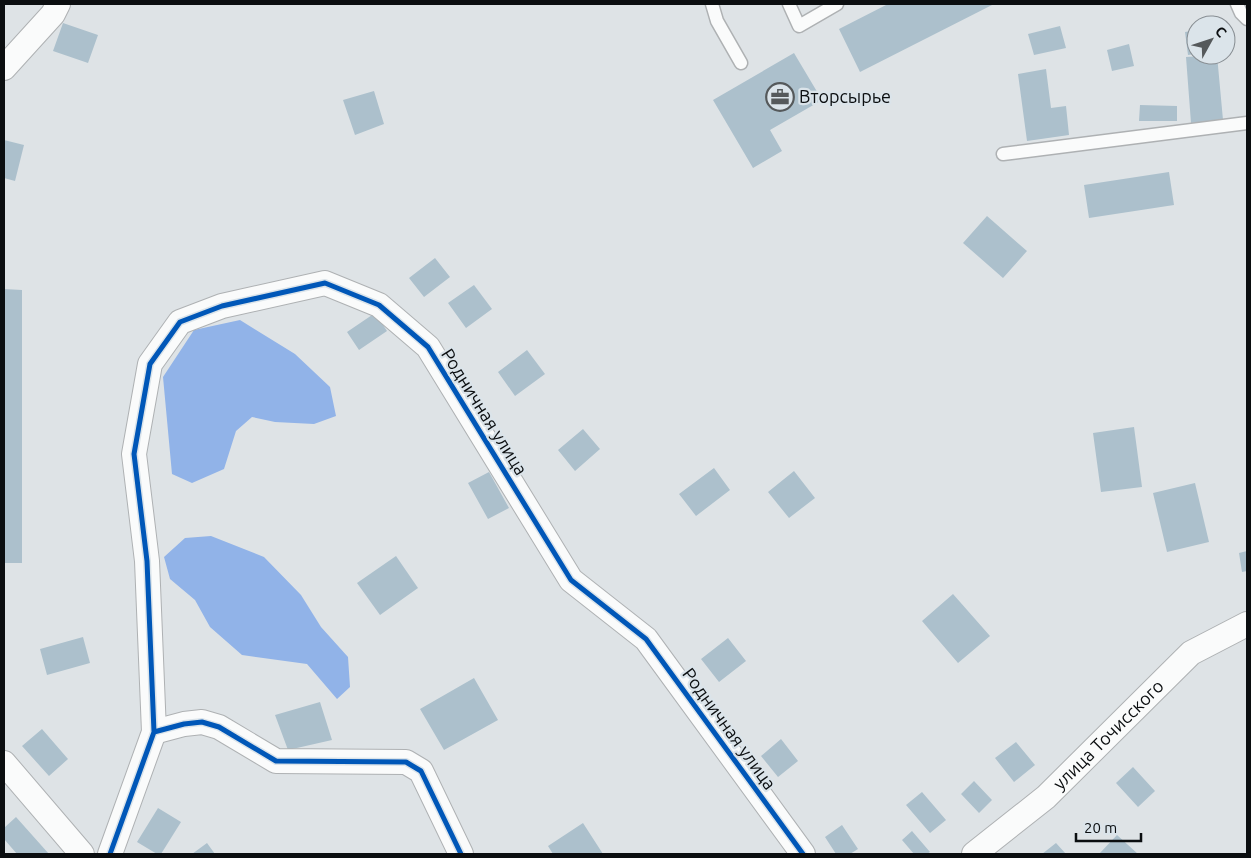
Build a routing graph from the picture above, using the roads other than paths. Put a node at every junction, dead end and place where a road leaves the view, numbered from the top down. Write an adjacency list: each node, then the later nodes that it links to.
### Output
1 (58, 4): 8 (street)
2 (712, 4): 7 (lane)
3 (789, 4): 4 (lane)
4 (837, 4)
5 (1237, 4): 6 (lane)
6 (1247, 19)
7 (741, 63)
8 (4, 68)
9 (1247, 122): 10 (lane)
10 (1002, 154)
11 (1247, 624): 18 (street, улица Точисского)
12 (154, 732): 15 (street, Родничная улица); 16 (street); 17 (street, Родничная улица)
13 (4, 764): 14 (street)
14 (82, 854)
15 (110, 854)
16 (461, 854)
17 (803, 854)
18 (974, 854)

